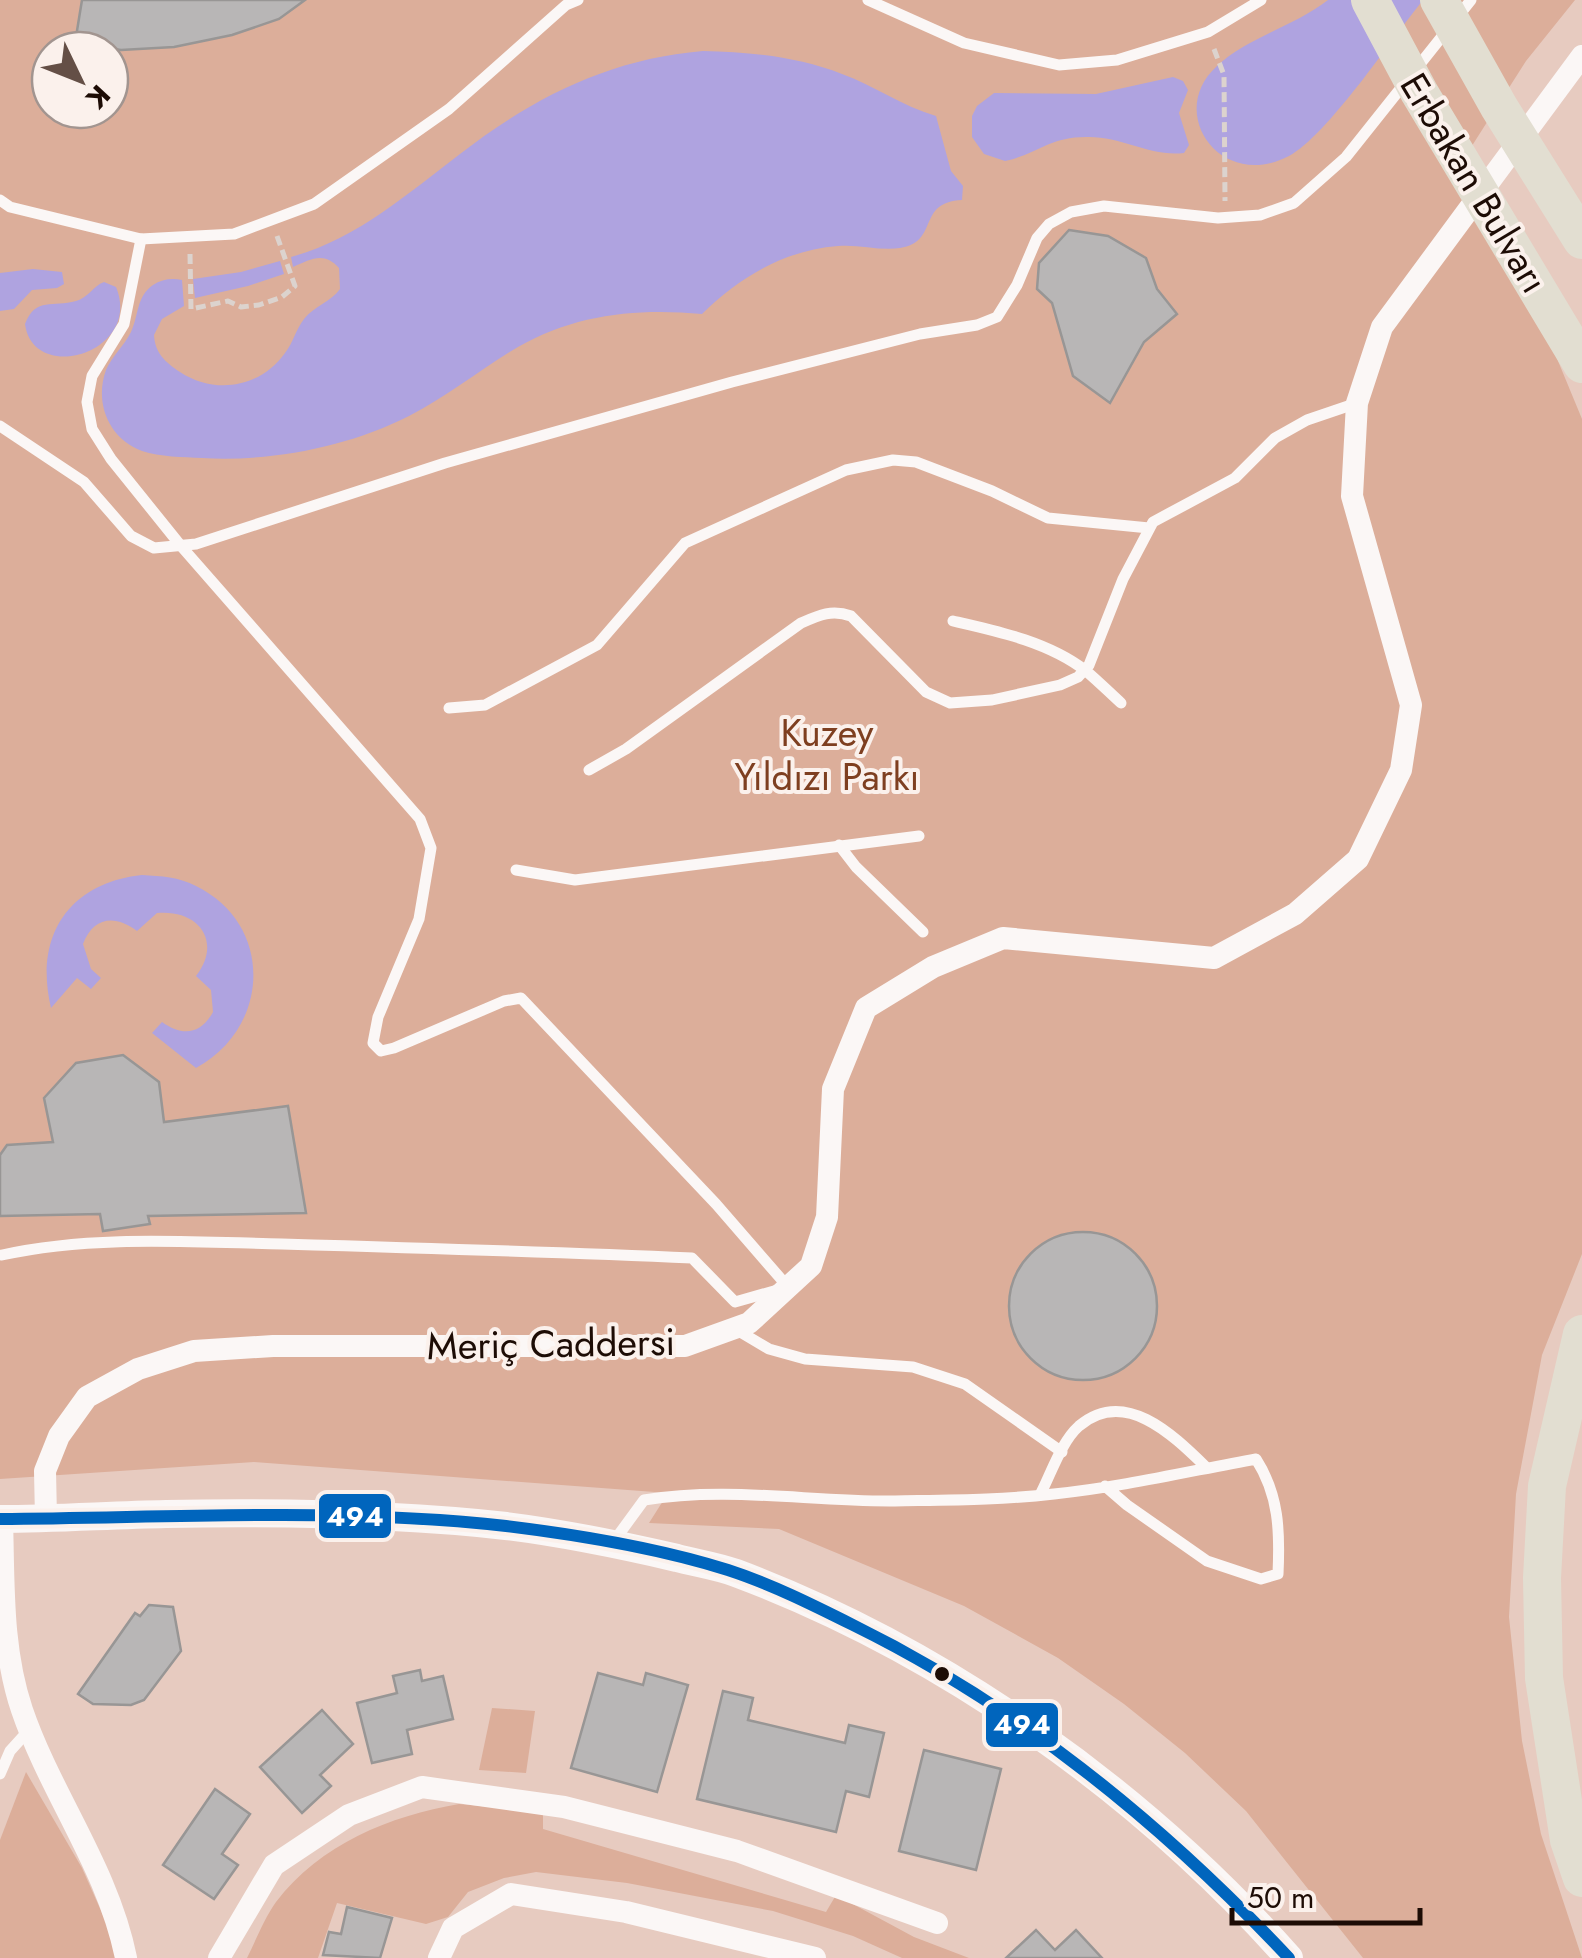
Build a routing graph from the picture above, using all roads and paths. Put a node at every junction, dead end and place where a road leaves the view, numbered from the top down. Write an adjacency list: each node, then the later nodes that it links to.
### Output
1 (578, 0): 11 (lane)
2 (868, 0): 7 (lane)
3 (1262, 0): 7 (lane)
4 (1370, 0): 15 (highway, Erbakan Bulvarı)
5 (1439, 0): 14 (highway, Erbakan Bulvarı)
6 (1471, 0): 10 (lane)
7 (1208, 32): 10 (path)
8 (1582, 56): 16 (street, Meriç Caddersi)
9 (0, 200): 13 (lane)
10 (1224, 218): 19 (lane)
11 (272, 220): 12 (lane); 12 (path)
12 (190, 236): 13 (lane)
13 (140, 239): 19 (lane)
14 (1582, 240)
15 (1582, 364)
16 (1356, 403): 18 (lane); 30 (street, Meriç Caddersi)
17 (0, 426): 19 (lane)
18 (1149, 528): 21 (lane); 23 (lane)
19 (181, 546): 30 (lane)
20 (953, 621): 21 (lane)
21 (1085, 670): 22 (lane); 24 (lane)
22 (1121, 703)
23 (449, 708)
24 (589, 770)
25 (919, 836): 26 (lane)
26 (838, 845): 27 (lane); 28 (lane)
27 (516, 870)
28 (923, 932)
29 (2, 1255): 30 (lane)
30 (788, 1287): 31 (street, Meriç Caddersi)
31 (734, 1328): 33 (lane); 38 (street, Meriç Caddersi)
32 (1582, 1334): 43 (highway)
33 (1062, 1452): 34 (lane); 36 (lane)
34 (1206, 1468): 35 (lane); 35 (lane)
35 (1105, 1486): 36 (lane)
36 (1040, 1495): 39 (lane)
37 (1, 1518): 38 (street); 40 (street)
38 (46, 1518): 39 (street)
39 (612, 1544): 49 (street)
40 (2, 1610): 41 (street)
41 (29, 1730): 42 (lane); 45 (street)
42 (0, 1774)
43 (1582, 1878)
44 (937, 1923): 46 (street)
45 (126, 1958)
46 (219, 1958)
47 (439, 1958): 48 (street)
48 (815, 1958)
49 (1289, 1958)

